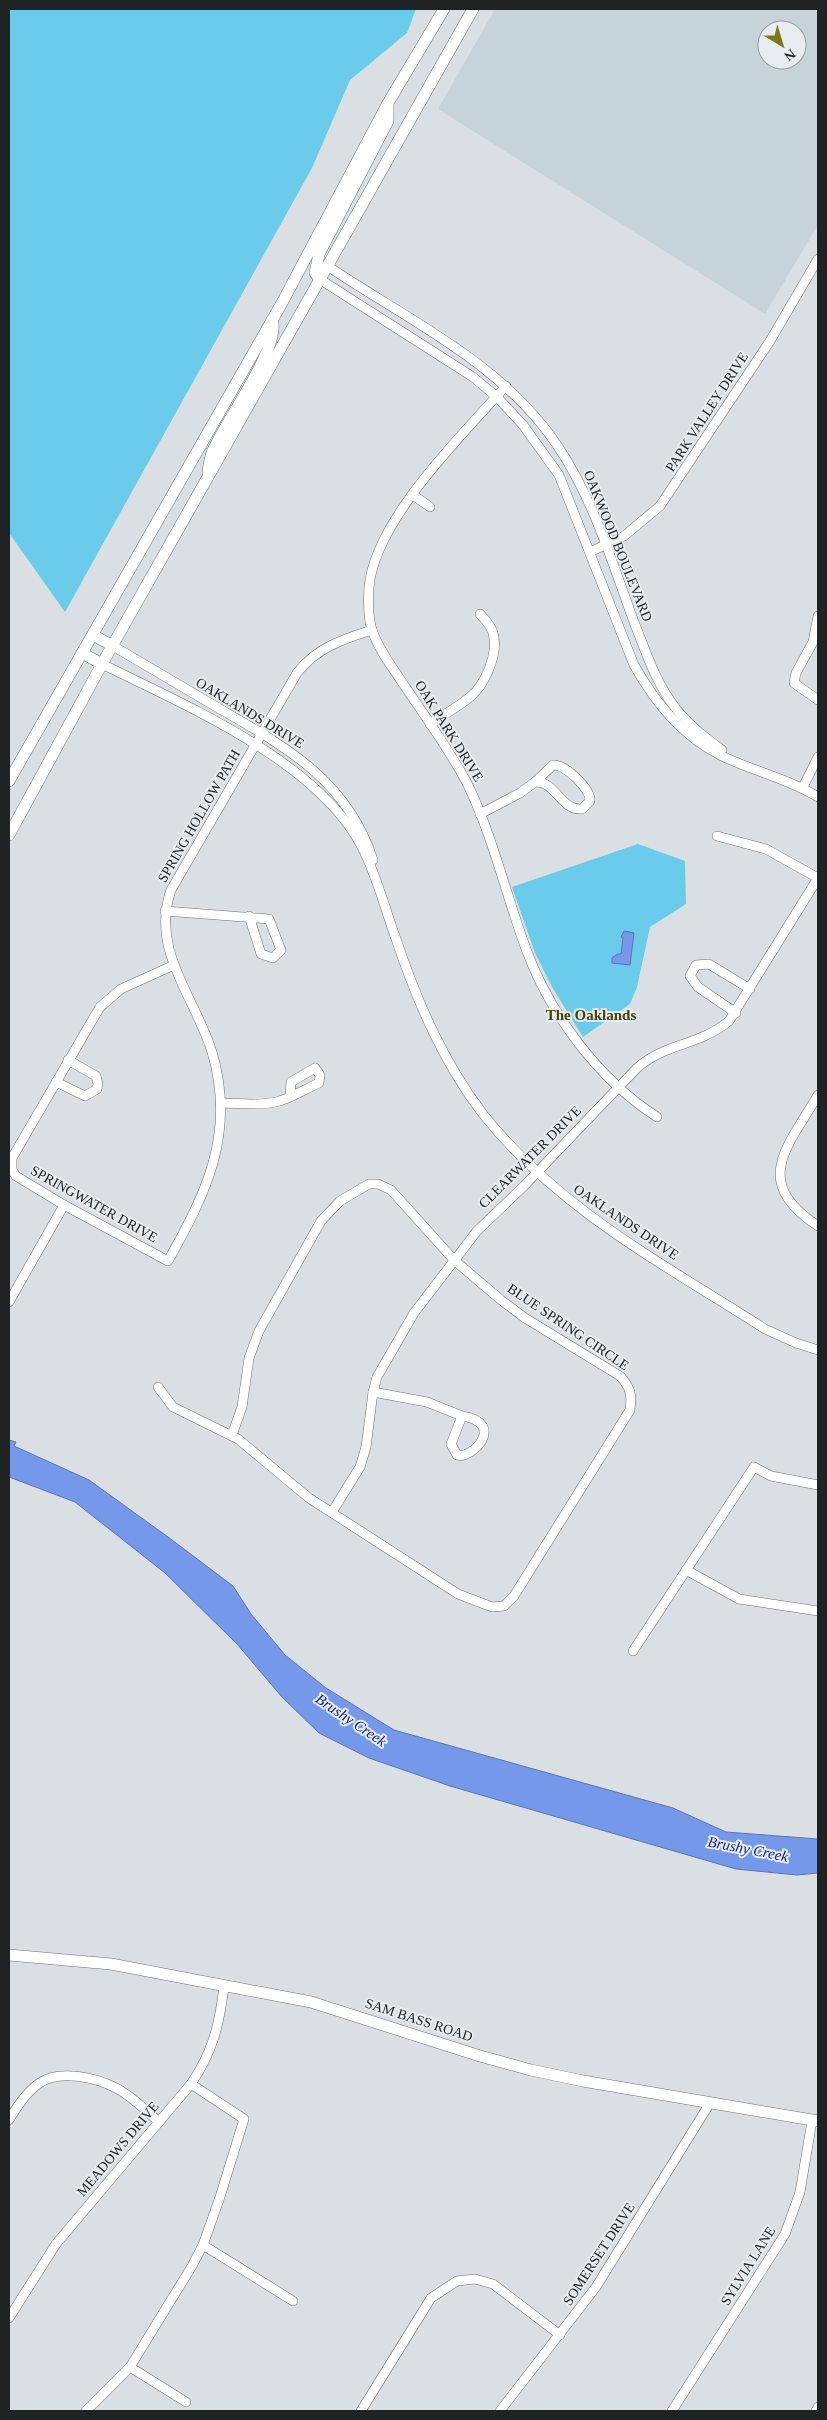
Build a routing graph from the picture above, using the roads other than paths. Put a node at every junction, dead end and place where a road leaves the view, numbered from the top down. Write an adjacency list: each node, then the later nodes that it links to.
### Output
1 (444, 9): 3 (main road)
2 (471, 10): 5 (main road)
3 (388, 103): 6 (main road); 7 (main road)
4 (818, 259): 13 (street, PARK VALLEY DRIVE)
5 (328, 267): 6 (main road); 8 (street, OAKWOOD BOULEVARD)
6 (321, 280): 9 (street, OAKWOOD BOULEVARD); 10 (main road)
7 (272, 320): 10 (main road); 18 (main road)
8 (506, 386): 9 (street, OAK PARK DRIVE); 13 (street, OAKWOOD BOULEVARD)
9 (497, 397): 11 (street, OAK PARK DRIVE); 14 (street, OAKWOOD BOULEVARD)
10 (205, 483): 19 (main road)
11 (413, 495): 12 (street); 17 (street, OAK PARK DRIVE)
12 (430, 507)
13 (605, 545): 14 (street, PARK VALLEY DRIVE); 27 (street, OAKWOOD BOULEVARD)
14 (590, 552): 27 (street, OAKWOOD BOULEVARD)
15 (480, 614): 23 (street)
16 (818, 616): 22 (street)
17 (372, 630): 23 (street, OAK PARK DRIVE); 24 (street, SPRING HOLLOW PATH)
18 (92, 635): 19 (main road); 20 (main road)
19 (114, 646): 21 (main road); 24 (street, OAKLANDS DRIVE)
20 (82, 653): 21 (main road); 28 (main road)
21 (102, 664): 25 (street, OAKLANDS DRIVE); 33 (main road)
22 (818, 700)
23 (430, 724): 32 (street, OAK PARK DRIVE)
24 (262, 733): 25 (street, SPRING HOLLOW PATH); 36 (street, OAKLANDS DRIVE)
25 (255, 746): 36 (street, OAKLANDS DRIVE); 37 (street, SPRING HOLLOW PATH)
26 (818, 757): 30 (street)
27 (741, 763): 30 (street, OAKWOOD BOULEVARD)
28 (9, 781)
29 (535, 782): 29 (street); 32 (street)
30 (803, 787): 31 (street, OAKWOOD BOULEVARD)
31 (818, 796)
32 (480, 814): 44 (street, OAK PARK DRIVE)
33 (9, 835)
34 (717, 836): 35 (street)
35 (818, 878): 40 (street, CLEARWATER DRIVE)
36 (385, 906): 49 (street, OAKLANDS DRIVE)
37 (165, 911): 38 (street); 39 (street, SPRING HOLLOW PATH)
38 (249, 916): 38 (street)
39 (174, 965): 42 (street, SPRINGWATER DRIVE); 47 (street, SPRING HOLLOW PATH)
40 (750, 989): 41 (street, CLEARWATER DRIVE); 41 (street)
41 (736, 1012): 44 (street, CLEARWATER DRIVE)
42 (68, 1060): 43 (street, SPRINGWATER DRIVE); 43 (street)
43 (56, 1082): 50 (street, SPRINGWATER DRIVE)
44 (619, 1086): 48 (street, OAK PARK DRIVE); 49 (street, CLEARWATER DRIVE)
45 (818, 1095): 51 (street)
46 (290, 1097): 47 (street)
47 (221, 1103): 53 (street, SPRING HOLLOW PATH)
48 (657, 1117)
49 (537, 1173): 52 (street, CLEARWATER DRIVE); 55 (street, OAKLANDS DRIVE)
50 (64, 1205): 53 (street, SPRINGWATER DRIVE); 54 (street)
51 (818, 1226)
52 (454, 1260): 57 (street, CLEARWATER DRIVE); 59 (street, BLUE SPRING CIRCLE); 61 (street, BLUE SPRING CIRCLE)
53 (168, 1261)
54 (9, 1302)
55 (818, 1350)
56 (158, 1387): 59 (street)
57 (373, 1392): 58 (street); 61 (street, CLEARWATER DRIVE)
58 (462, 1416): 58 (street)
59 (232, 1435): 61 (street, BLUE SPRING CIRCLE)
60 (818, 1484): 62 (street)
61 (332, 1512)
62 (686, 1570): 63 (street); 64 (street)
63 (818, 1611)
64 (633, 1651)
65 (9, 1955): 66 (main road, SAM BASS ROAD)
66 (224, 1987): 67 (street, MEADOWS DRIVE); 68 (main road, SAM BASS ROAD)
67 (191, 2084): 71 (street, MEADOWS DRIVE); 72 (street)
68 (710, 2104): 70 (main road, SAM BASS ROAD); 75 (street, SOMERSET DRIVE)
69 (9, 2120): 71 (street)
70 (815, 2121): 82 (street, SYLVIA LANE)
71 (159, 2122): 74 (street, MEADOWS DRIVE)
72 (202, 2245): 73 (street); 76 (street)
73 (293, 2300)
74 (9, 2318)
75 (560, 2335): 80 (street); 81 (street, SOMERSET DRIVE)
76 (130, 2367): 77 (street); 79 (street)
77 (186, 2402)
78 (818, 2407): 83 (street)
79 (86, 2411)
80 (361, 2411)
81 (500, 2411)
82 (672, 2411)
83 (816, 2411)

